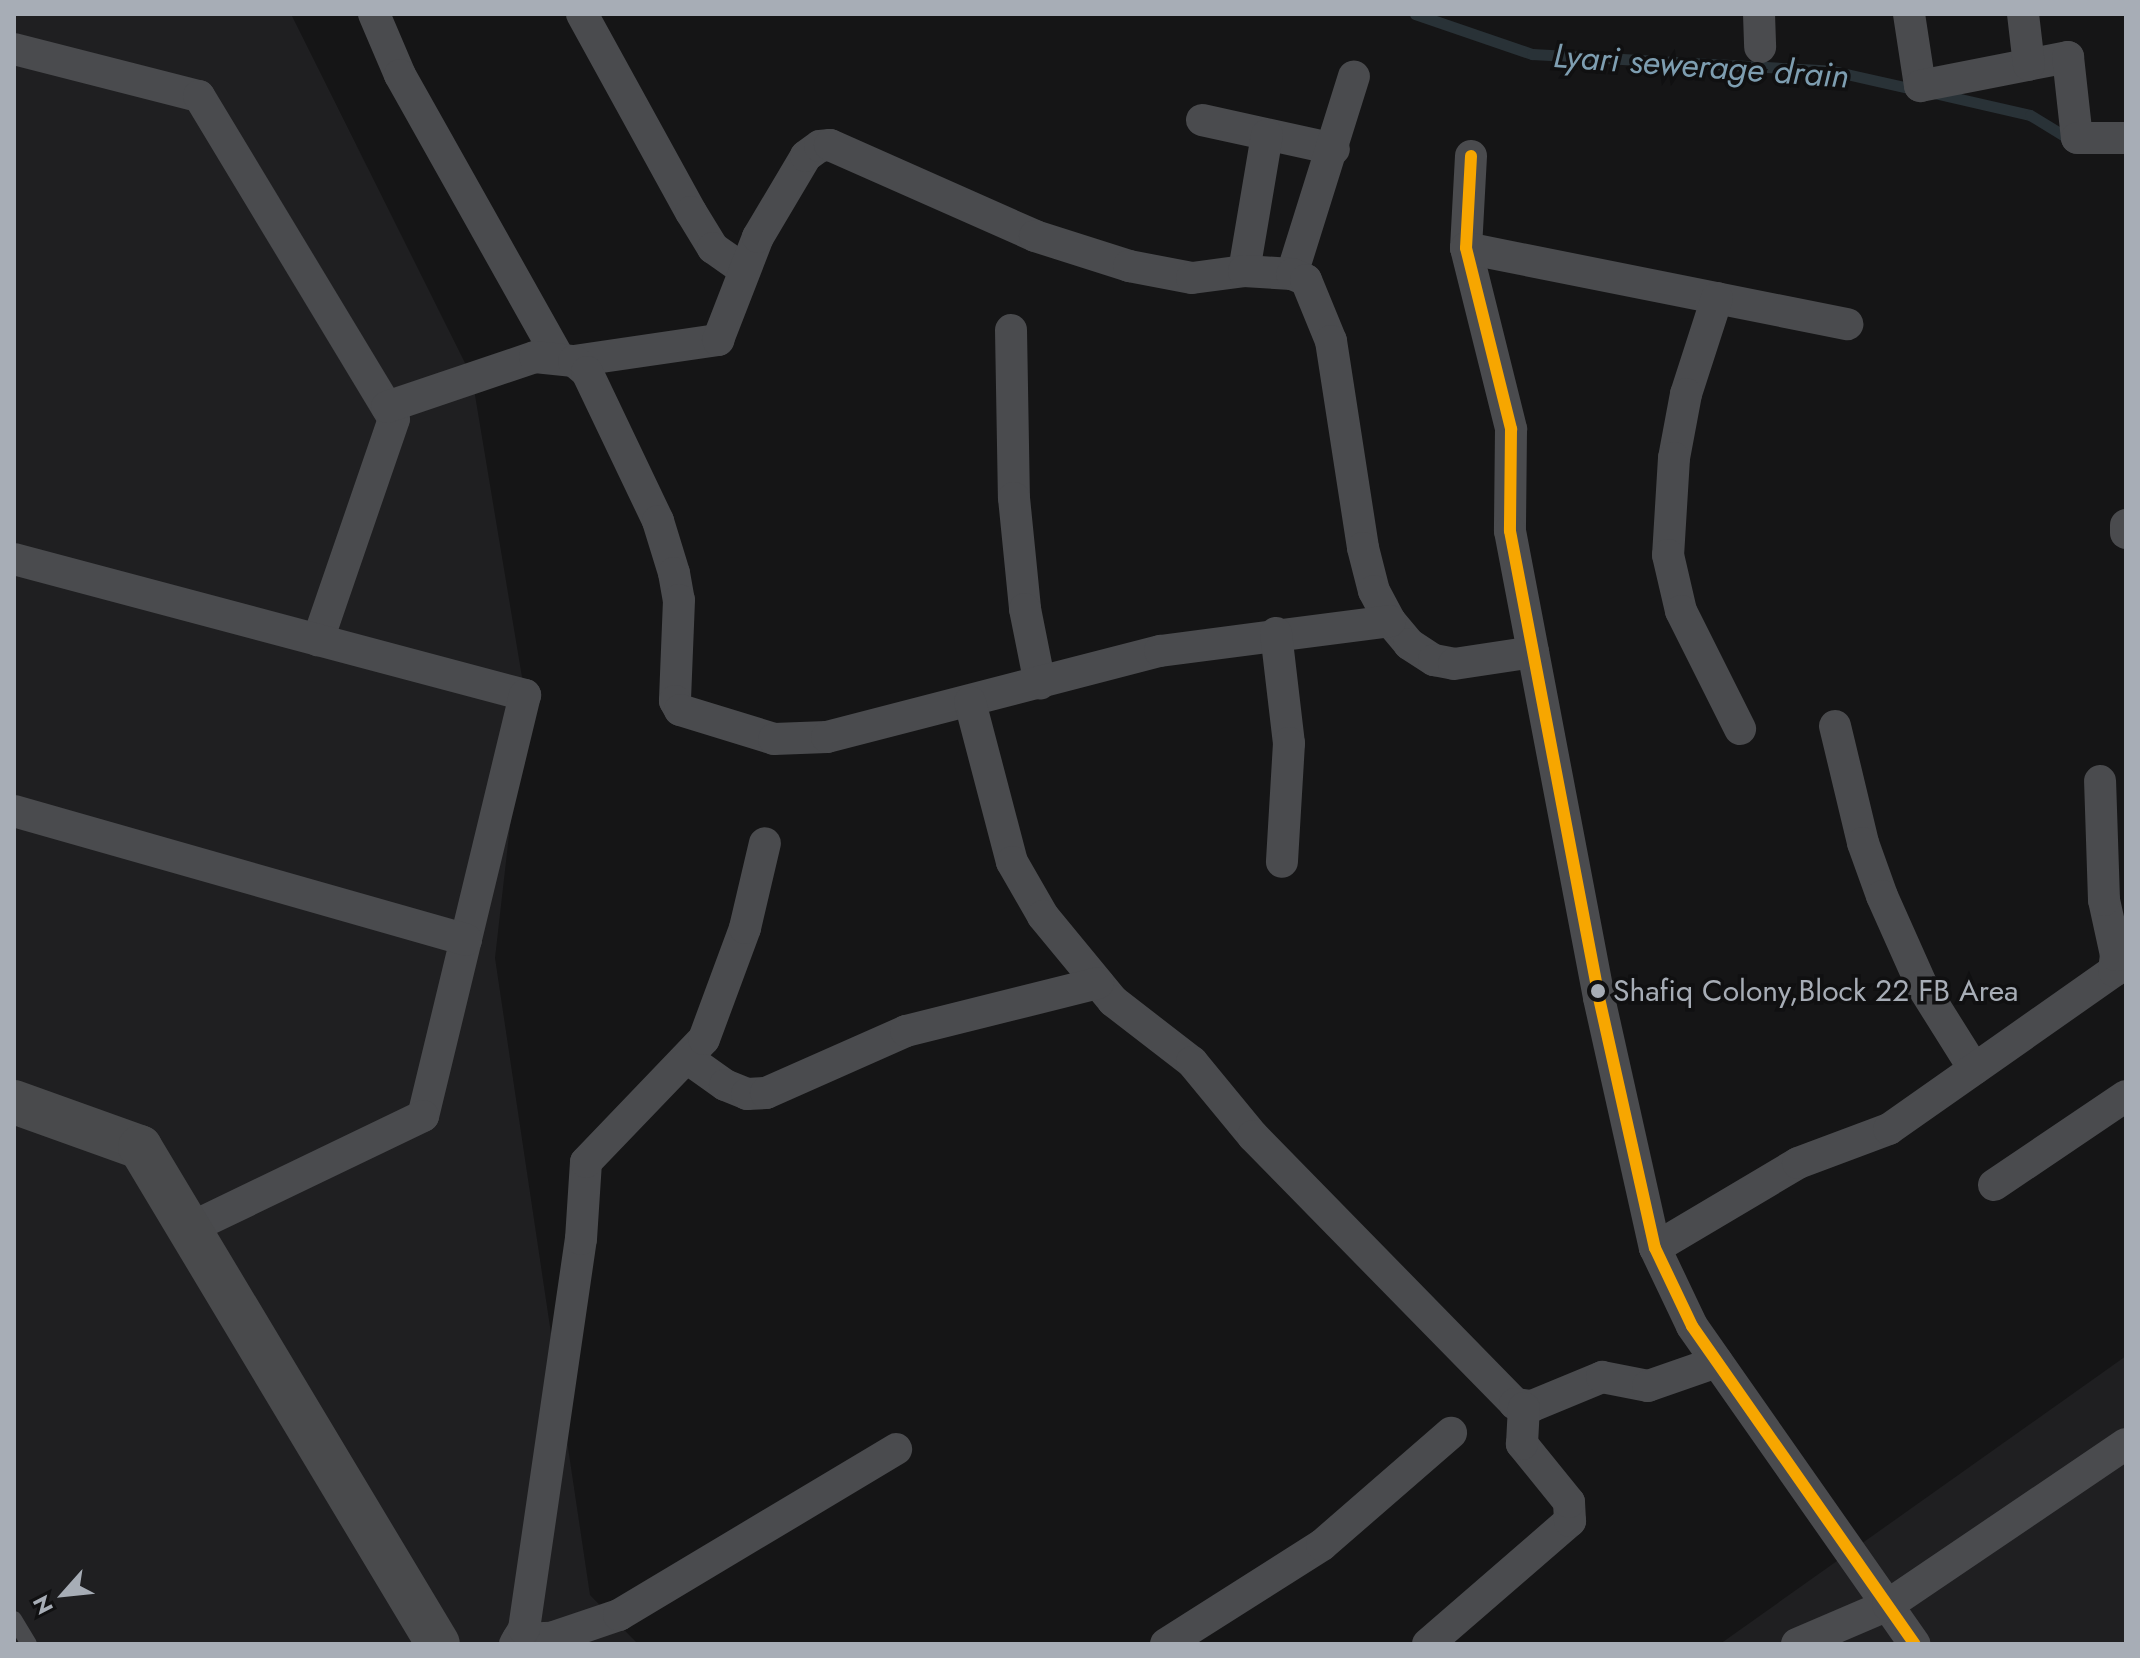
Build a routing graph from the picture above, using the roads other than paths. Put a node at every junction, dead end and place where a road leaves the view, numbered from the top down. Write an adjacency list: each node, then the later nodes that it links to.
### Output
1 (374, 14): 22 (street)
2 (582, 14): 16 (street)
3 (1759, 14): 6 (street)
4 (1909, 14): 8 (street)
5 (2023, 14): 8 (street)
6 (1760, 47)
7 (14, 49): 23 (street)
8 (2029, 65): 12 (street)
9 (1354, 76): 13 (street)
10 (1202, 120): 11 (street)
11 (1267, 135): 13 (street); 17 (street)
12 (2126, 138)
13 (1334, 149): 18 (street)
14 (1471, 156): 15 (street)
15 (1466, 248): 19 (street); 30 (street)
16 (742, 268): 17 (street); 22 (street)
17 (1244, 271): 18 (street)
18 (1292, 274): 27 (street)
19 (1717, 298): 20 (street); 34 (street)
20 (1848, 324)
21 (1011, 330): 31 (street)
22 (566, 359): 23 (street); 32 (street)
23 (387, 407): 29 (street)
24 (2126, 525): 25 (street)
25 (2126, 533)
26 (14, 559): 29 (street)
27 (1390, 621): 28 (street); 30 (street)
28 (1276, 633): 31 (street); 38 (street)
29 (318, 640): 39 (street)
30 (1533, 652): 47 (street)
31 (1040, 684): 32 (street)
32 (970, 702): 40 (street)
33 (1835, 726): 42 (street)
34 (1740, 729)
35 (2100, 781): 42 (street)
36 (14, 811): 39 (street)
37 (765, 843): 41 (street)
38 (1282, 862)
39 (466, 940): 46 (street)
40 (1098, 983): 41 (street); 49 (street)
41 (687, 1058): 55 (street)
42 (1974, 1069): 47 (street)
43 (2126, 1096): 45 (street)
44 (14, 1102): 46 (street)
45 (1994, 1185)
46 (188, 1229): 57 (street)
47 (1655, 1248): 48 (street)
48 (1717, 1362): 49 (street); 53 (street)
49 (1524, 1408): 59 (street)
50 (1451, 1433): 58 (street)
51 (2126, 1444): 53 (street)
52 (896, 1449): 55 (street)
53 (1888, 1605): 60 (street); 61 (street)
54 (14, 1619): 56 (lane)
55 (517, 1642)
56 (29, 1644)
57 (438, 1644)
58 (1166, 1644)
59 (1428, 1644)
60 (1797, 1644)
61 (1915, 1644)

